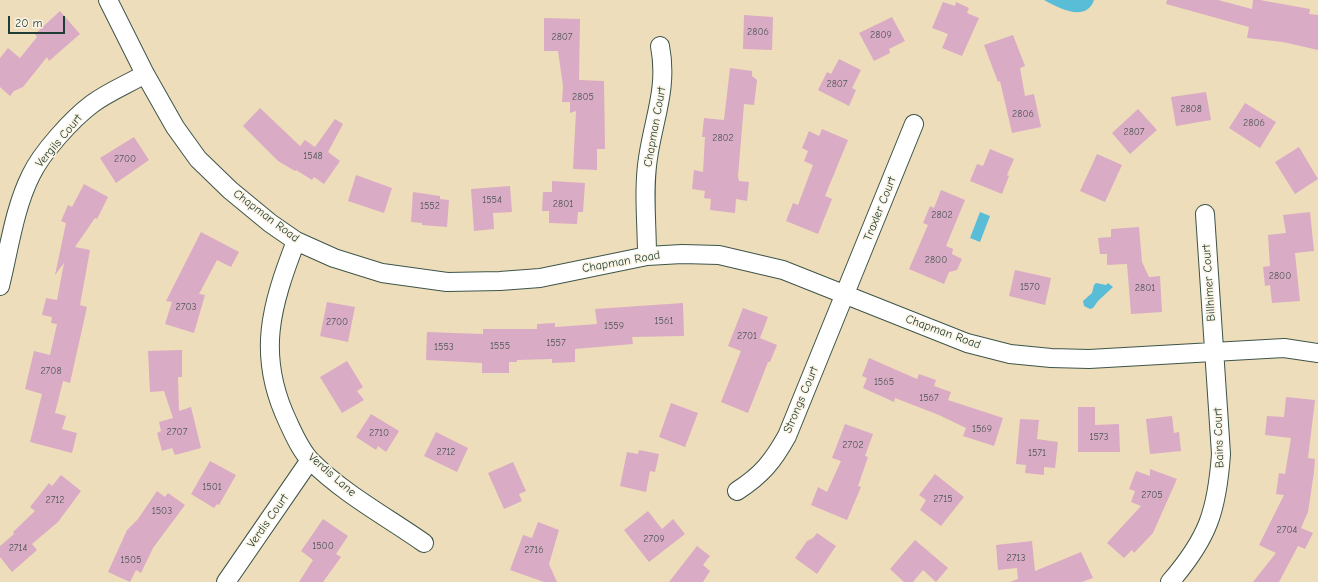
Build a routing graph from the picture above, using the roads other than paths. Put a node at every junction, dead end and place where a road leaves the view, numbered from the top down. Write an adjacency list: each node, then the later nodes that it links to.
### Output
1 (108, 0): 3 (street, Chapman Road)
2 (660, 46): 7 (street, Chapman Court)
3 (145, 74): 6 (street, Chapman Road); 8 (street, Vergils Court)
4 (914, 124): 9 (street, Traxler Court)
5 (1205, 214): 10 (street, Billhimer Court)
6 (296, 241): 7 (street, Chapman Road); 12 (street, Verdis Lane)
7 (647, 256): 9 (street, Chapman Road)
8 (0, 286)
9 (846, 295): 10 (street, Chapman Road); 13 (street, Strongs Court)
10 (1214, 352): 11 (street, Chapman Road); 16 (street, Bains Court)
11 (1318, 352)
12 (310, 460): 14 (street, Verdis Lane); 15 (street, Verdis Court)
13 (737, 491)
14 (424, 543)
15 (226, 582)
16 (1170, 582)

